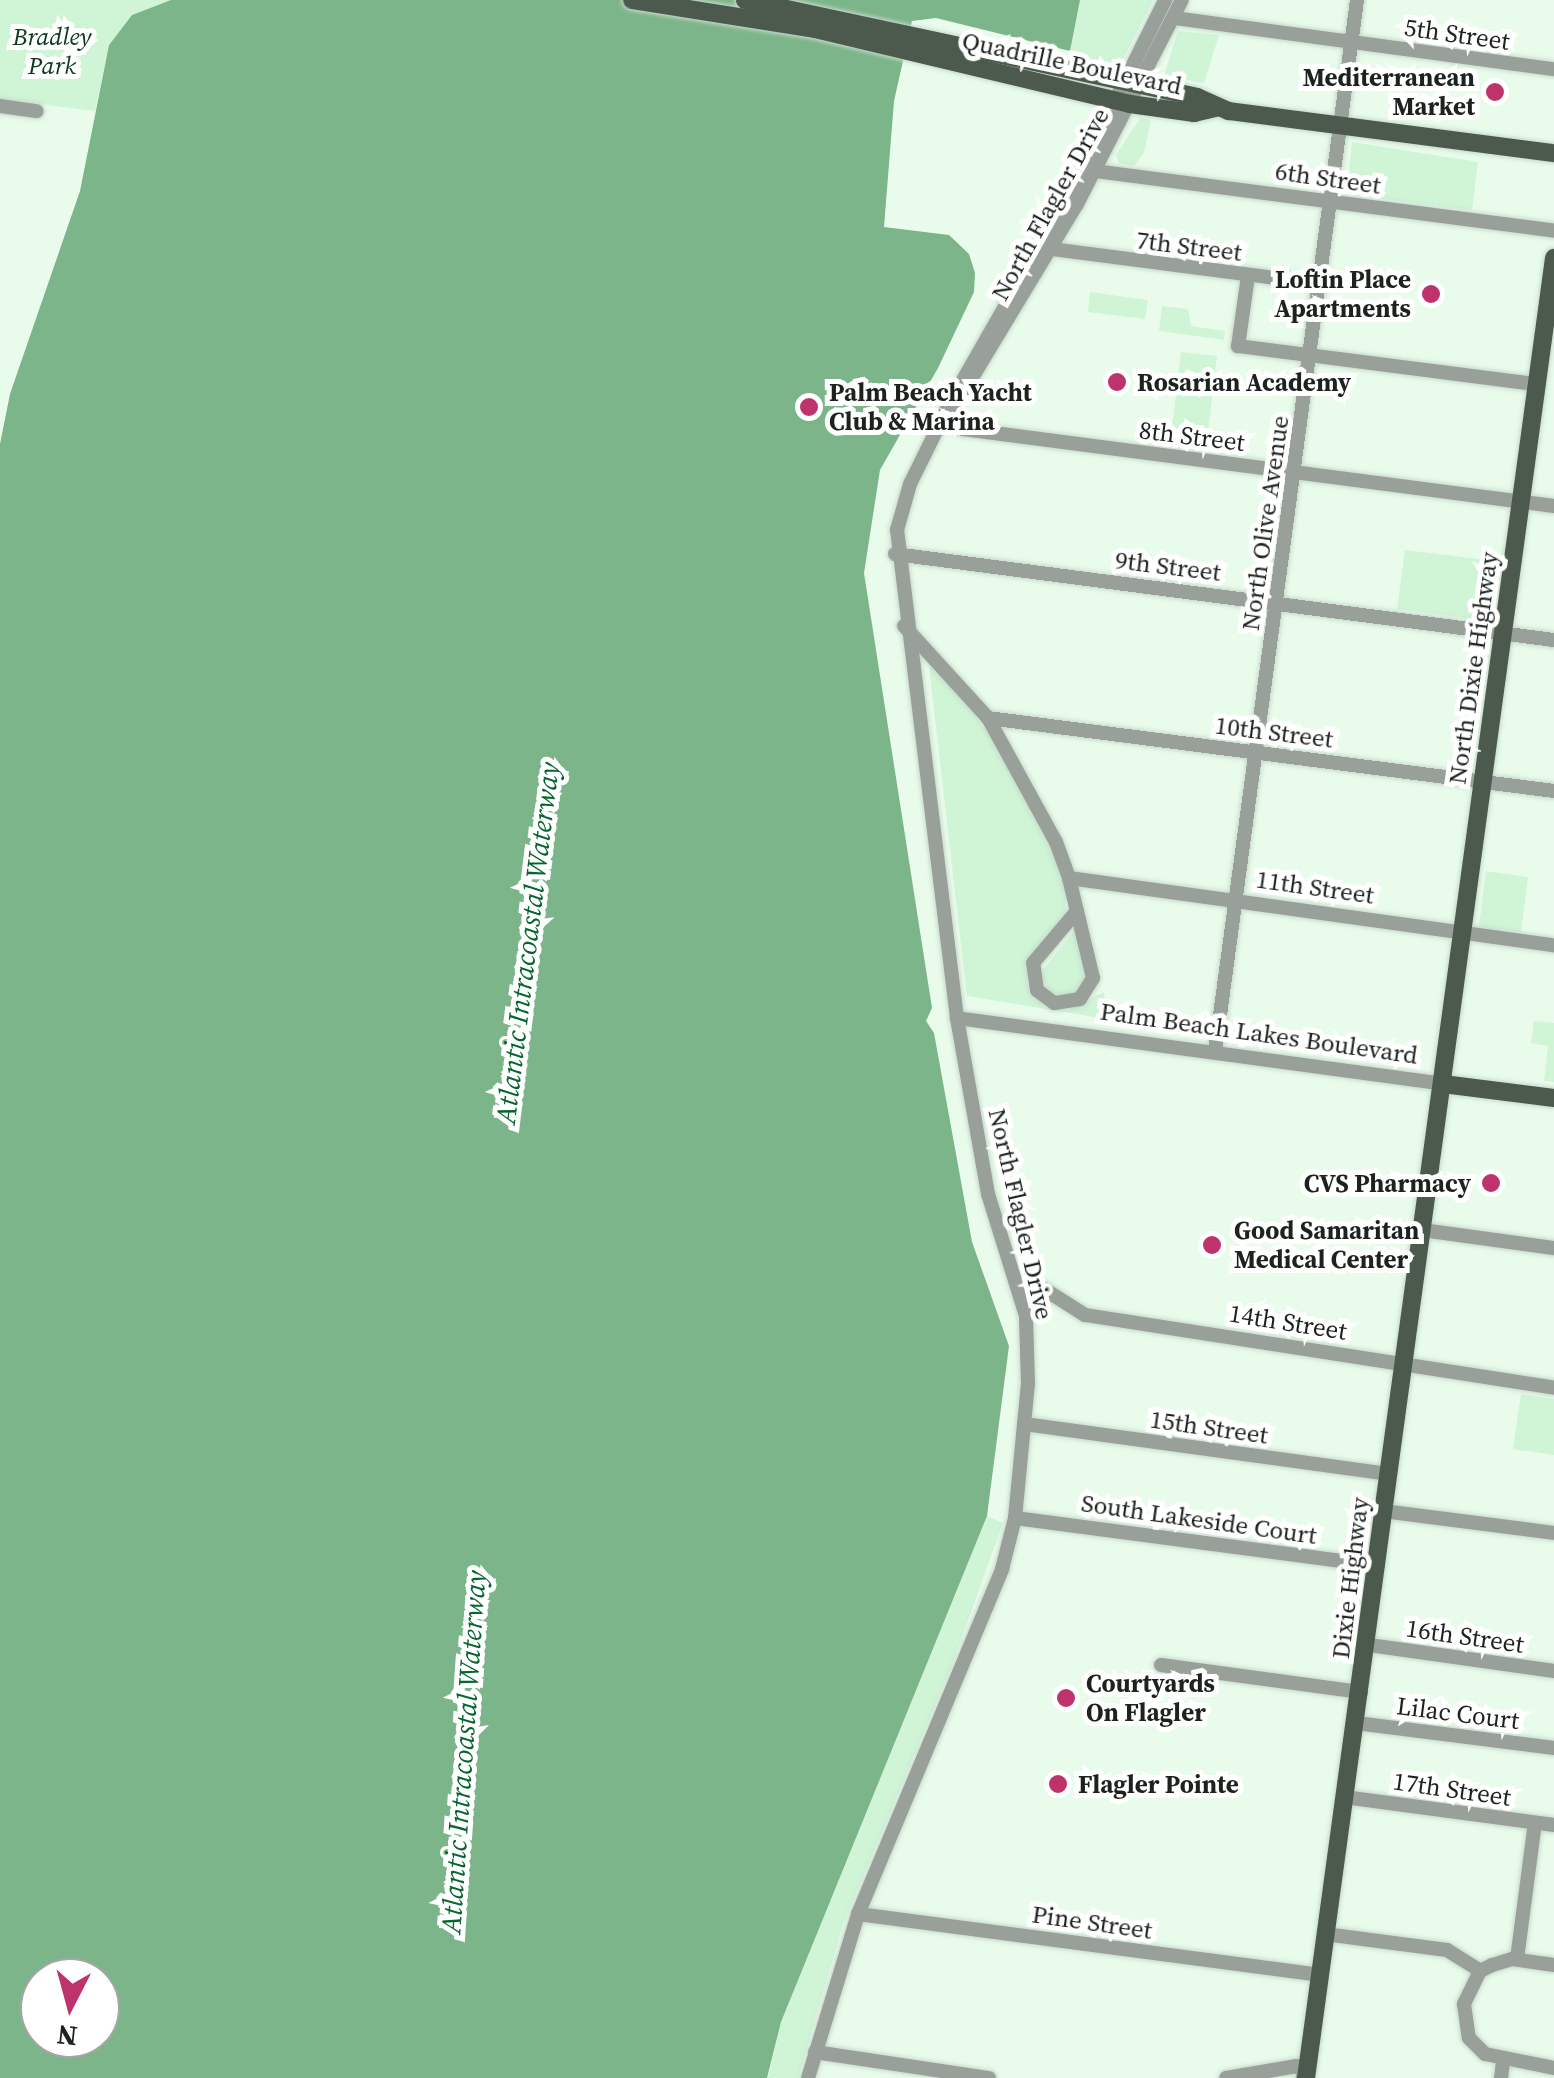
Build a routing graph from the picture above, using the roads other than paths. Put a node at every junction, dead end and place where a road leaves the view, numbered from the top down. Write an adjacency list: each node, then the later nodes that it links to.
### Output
1 (632, 0): 8 (main road)
2 (745, 0): 8 (main road)
3 (1166, 0): 10 (street, North Flagler Drive)
4 (1182, 0): 6 (street, North Flagler Drive)
5 (1357, 0): 7 (street, North Olive Avenue)
6 (1175, 18): 7 (street, 5th Street); 10 (street, North Flagler Drive)
7 (1352, 42): 9 (street, 5th Street); 13 (street, North Olive Avenue)
8 (921, 47): 10 (main road, Quadrille Boulevard)
9 (1554, 69)
10 (1127, 95): 13 (main road, Quadrille Boulevard); 15 (street, North Flagler Drive); 25 (street, North Flagler Drive)
11 (0, 106): 12 (street)
12 (38, 112)
13 (1340, 123): 14 (main road, Quadrille Boulevard); 16 (street, North Olive Avenue)
14 (1554, 153)
15 (1096, 171): 16 (street, 6th Street); 18 (street, North Flagler Drive)
16 (1331, 202): 17 (street, 6th Street); 21 (street, North Olive Avenue)
17 (1554, 231)
18 (1052, 248): 20 (street, 7th Street); 25 (street, North Flagler Drive)
19 (1554, 258): 23 (main road, North Dixie Highway)
20 (1248, 276): 21 (street, 7th Street); 22 (street)
21 (1320, 284): 22 (street, North Olive Avenue)
22 (1311, 354): 24 (street); 26 (street, North Olive Avenue)
23 (1547, 358): 24 (main road, North Dixie Highway)
24 (1536, 384): 27 (main road, North Dixie Highway)
25 (945, 422): 26 (street, 8th Street); 29 (street, North Flagler Drive)
26 (1295, 472): 27 (street, 8th Street); 30 (street, North Olive Avenue)
27 (1520, 502): 28 (street, 8th Street); 32 (main road, North Dixie Highway)
28 (1554, 506)
29 (895, 554): 30 (street, 9th Street); 31 (street, North Flagler Drive)
30 (1277, 602): 32 (street, 9th Street); 35 (street, North Olive Avenue)
31 (904, 626): 34 (street); 43 (street, North Flagler Drive)
32 (1502, 634): 33 (street, 9th Street); 36 (main road, North Dixie Highway)
33 (1554, 640)
34 (988, 718): 35 (street, 10th Street); 38 (street)
35 (1256, 753): 36 (street, 10th Street); 39 (street, North Olive Avenue)
36 (1483, 781): 37 (street, 10th Street); 41 (main road, North Dixie Highway)
37 (1554, 790)
38 (1069, 878): 39 (street, 11th Street); 40 (street)
39 (1236, 899): 41 (street, 11th Street); 44 (street, North Olive Avenue)
40 (1077, 911): 40 (street)
41 (1463, 930): 42 (street, 11th Street); 45 (main road, North Dixie Highway)
42 (1554, 945)
43 (958, 1018): 44 (street, Palm Beach Lakes Boulevard); 49 (street, North Flagler Drive)
44 (1214, 1052): 45 (street, Palm Beach Lakes Boulevard)
45 (1442, 1084): 46 (main road, Palm Beach Lakes Boulevard); 47 (main road, Dixie Highway)
46 (1554, 1098)
47 (1422, 1230): 48 (street); 50 (main road, Dixie Highway)
48 (1554, 1248)
49 (1020, 1290): 50 (street, 14th Street); 52 (street, North Flagler Drive)
50 (1403, 1363): 51 (street, 14th Street); 53 (main road, Dixie Highway)
51 (1554, 1388)
52 (1024, 1424): 53 (street, 15th Street); 55 (street, North Flagler Drive)
53 (1387, 1474): 54 (main road, Dixie Highway)
54 (1383, 1511): 56 (street); 57 (main road, Dixie Highway)
55 (1015, 1518): 57 (street, South Lakeside Court); 67 (street, North Flagler Drive)
56 (1554, 1532)
57 (1378, 1566): 58 (main road, Dixie Highway)
58 (1369, 1646): 60 (street, 16th Street); 61 (main road, Dixie Highway)
59 (1161, 1665): 61 (street)
60 (1554, 1671)
61 (1361, 1692): 62 (main road, Dixie Highway)
62 (1356, 1723): 63 (street, Lilac Court); 64 (main road, Dixie Highway)
63 (1554, 1748)
64 (1344, 1797): 65 (street, 17th Street); 68 (main road, Dixie Highway)
65 (1535, 1823): 66 (street, 17th Street); 69 (street)
66 (1554, 1826)
67 (858, 1914): 72 (street, Pine Street); 73 (street, North Flagler Drive)
68 (1325, 1934): 71 (street); 72 (main road, Dixie Highway)
69 (1510, 1960): 70 (street); 71 (street)
70 (1554, 1964)
71 (1480, 1972): 74 (street)
72 (1320, 1975): 76 (main road, Dixie Highway)
73 (815, 2052): 77 (street, North Flagler Drive); 78 (street)
74 (1503, 2061): 75 (street); 80 (street)
75 (1554, 2068)
76 (1305, 2077): 79 (street)
77 (808, 2078)
78 (989, 2078)
79 (1226, 2078)
80 (1501, 2078)

